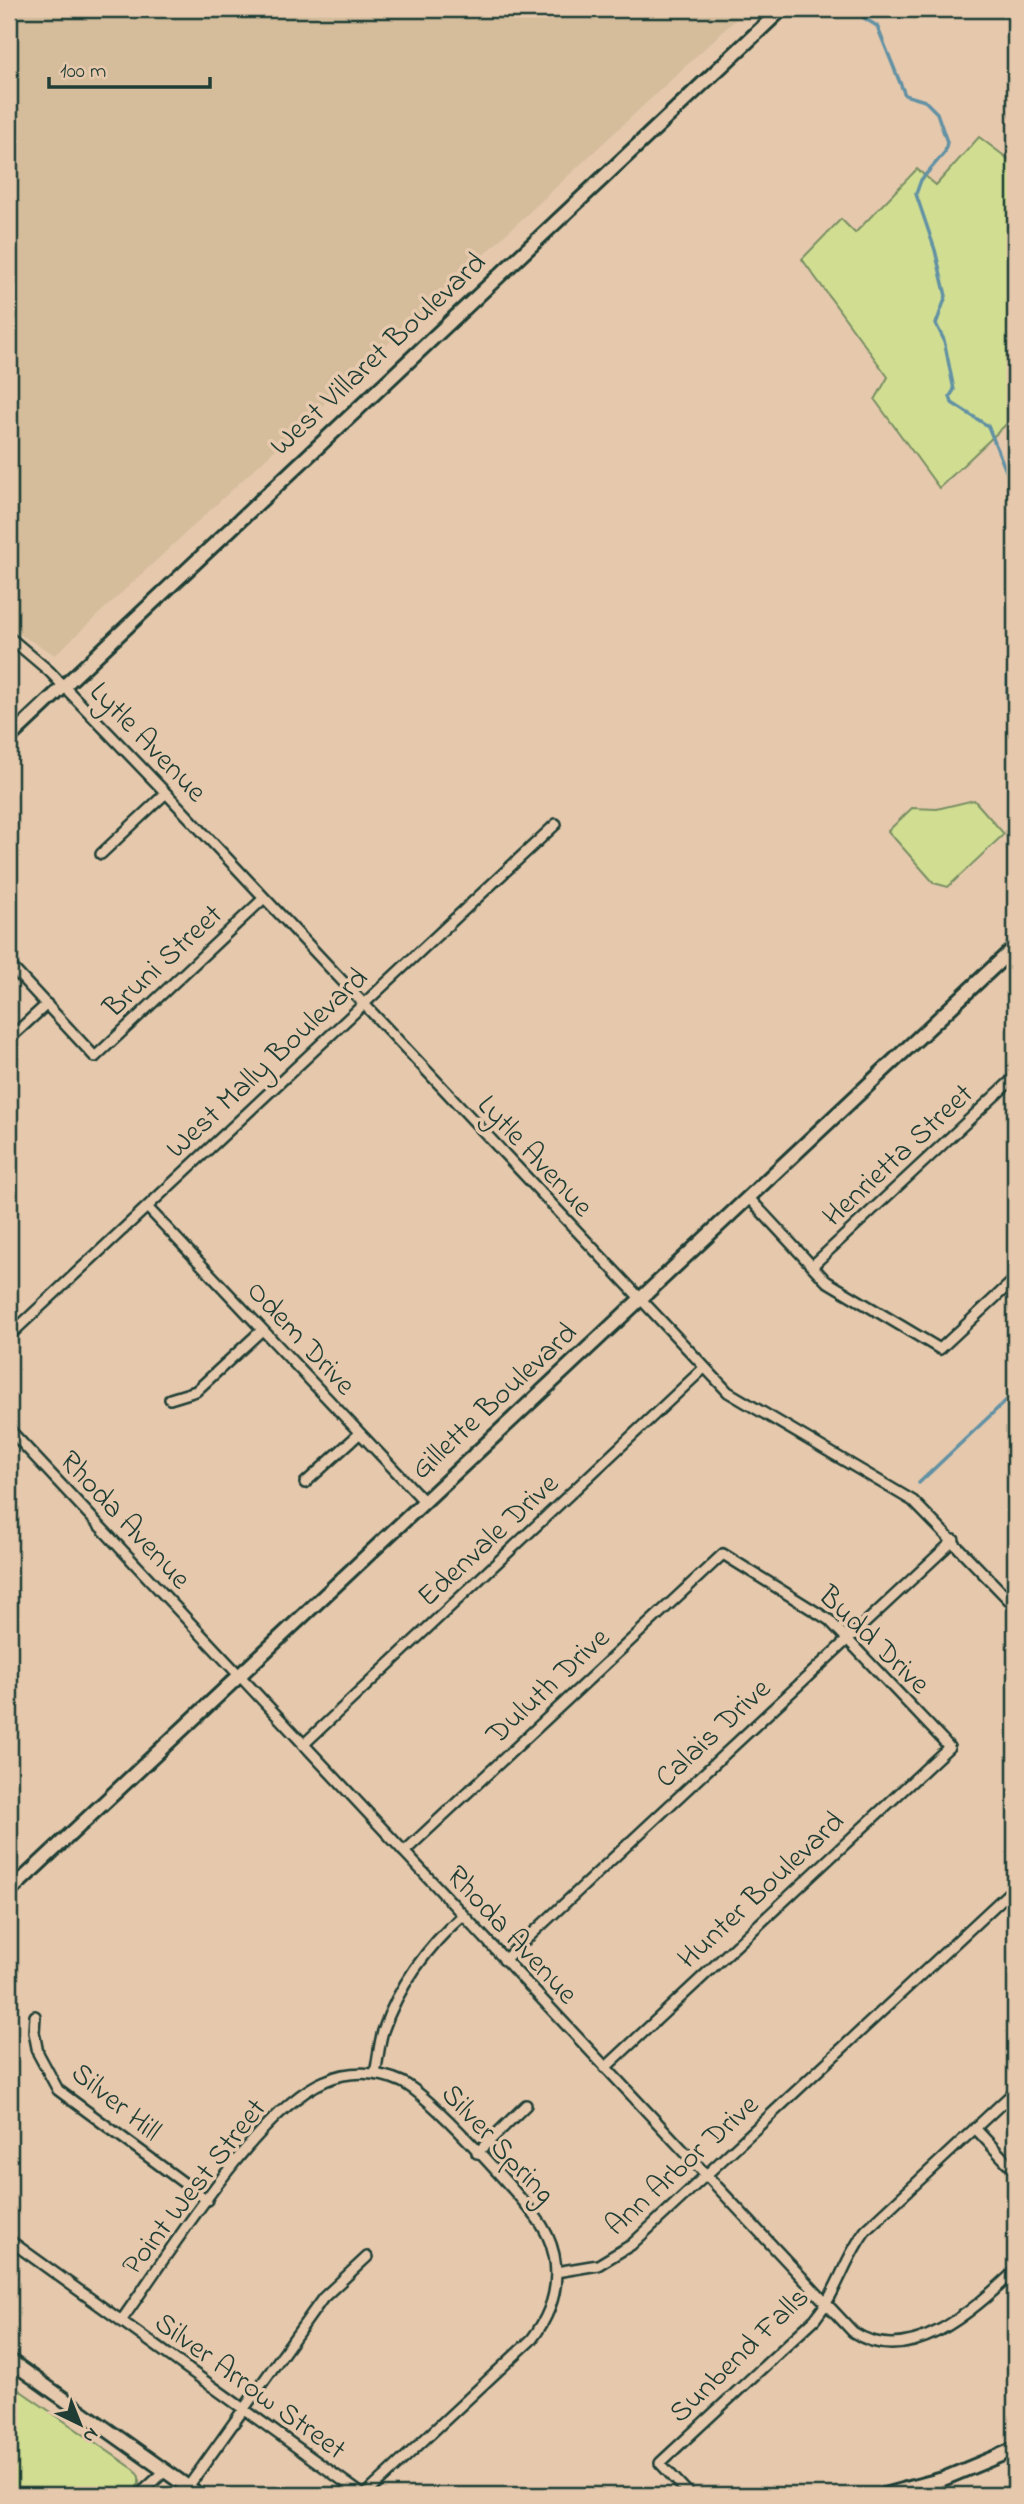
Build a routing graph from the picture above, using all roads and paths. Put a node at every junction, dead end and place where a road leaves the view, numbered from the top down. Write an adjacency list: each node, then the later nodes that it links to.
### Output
1 (782, 9): 3 (main road, West Villaret Boulevard)
2 (9, 638): 3 (street, Lytle Avenue)
3 (63, 687): 4 (main road, West Villaret Boulevard); 5 (street, Lytle Avenue)
4 (9, 738)
5 (166, 793): 7 (street); 8 (street, Lytle Avenue)
6 (556, 824): 12 (street, West Mally Boulevard)
7 (101, 854)
8 (263, 899): 11 (street, Bruni Street); 12 (street, Lytle Avenue)
9 (1015, 947): 15 (main road, Gillette Boulevard)
10 (9, 964): 11 (street)
11 (47, 1004): 13 (street)
12 (363, 1005): 16 (street, West Mally Boulevard); 19 (street, Lytle Avenue)
13 (9, 1039)
14 (1015, 1077): 17 (street, Henrietta Street)
15 (748, 1197): 17 (street); 19 (main road, Gillette Boulevard)
16 (147, 1207): 20 (street, Odem Drive); 21 (street, West Mally Boulevard)
17 (812, 1266): 18 (street)
18 (1015, 1279)
19 (639, 1301): 22 (street, Lytle Avenue); 27 (main road, Gillette Boulevard)
20 (262, 1330): 23 (street); 25 (street, Odem Drive)
21 (9, 1336)
22 (704, 1368): 28 (street, Lytle Avenue); 33 (street, Edenvale Drive)
23 (170, 1399)
24 (9, 1429): 32 (street, Rhoda Avenue)
25 (359, 1434): 26 (street); 27 (street, Odem Drive)
26 (305, 1483)
27 (423, 1500): 32 (main road, Gillette Boulevard)
28 (954, 1540): 30 (street, Lytle Avenue); 31 (street, Calais Drive)
29 (723, 1554): 31 (street, Budd Drive); 35 (street, Duluth Drive)
30 (1015, 1606)
31 (848, 1639): 34 (street, Budd Drive); 39 (street, Calais Drive)
32 (239, 1676): 33 (street, Rhoda Avenue); 37 (main road, Gillette Boulevard)
33 (303, 1745): 35 (street, Rhoda Avenue)
34 (949, 1747): 41 (street, Hunter Boulevard)
35 (404, 1852): 38 (street, Rhoda Avenue)
36 (1015, 1887): 48 (street, Ann Arbor Drive)
37 (9, 1892)
38 (462, 1916): 39 (street, Rhoda Avenue); 42 (street)
39 (504, 1960): 41 (street, Rhoda Avenue)
40 (35, 2016): 49 (street, Silver Hill)
41 (605, 2068): 48 (street, Rhoda Avenue)
42 (375, 2074): 46 (street, Silver Spring); 49 (street, Point West Street)
43 (1015, 2091): 45 (street, Sunbend Falls)
44 (526, 2105): 46 (street)
45 (975, 2129): 47 (street); 54 (street, Sunbend Falls)
46 (477, 2153): 53 (street, Silver Spring)
47 (1015, 2171)
48 (706, 2176): 53 (street, Ann Arbor Drive); 54 (street, Rhoda Avenue)
49 (207, 2200): 55 (street, Point West Street)
50 (9, 2240): 55 (street, Silver Arrow Street)
51 (367, 2258): 57 (street)
52 (1015, 2271): 54 (street, Rhoda Avenue)
53 (556, 2272): 63 (street)
54 (826, 2305): 64 (street, Sunbend Falls)
55 (121, 2320): 57 (street, Silver Arrow Street)
56 (9, 2360): 59 (main road)
57 (244, 2409): 60 (street); 63 (street, Silver Arrow Street)
58 (1015, 2449): 65 (main road)
59 (165, 2471): 60 (main road); 61 (street)
60 (188, 2487): 62 (main road)
61 (139, 2495)
62 (199, 2495)
63 (364, 2495)
64 (690, 2495)
65 (884, 2495)

